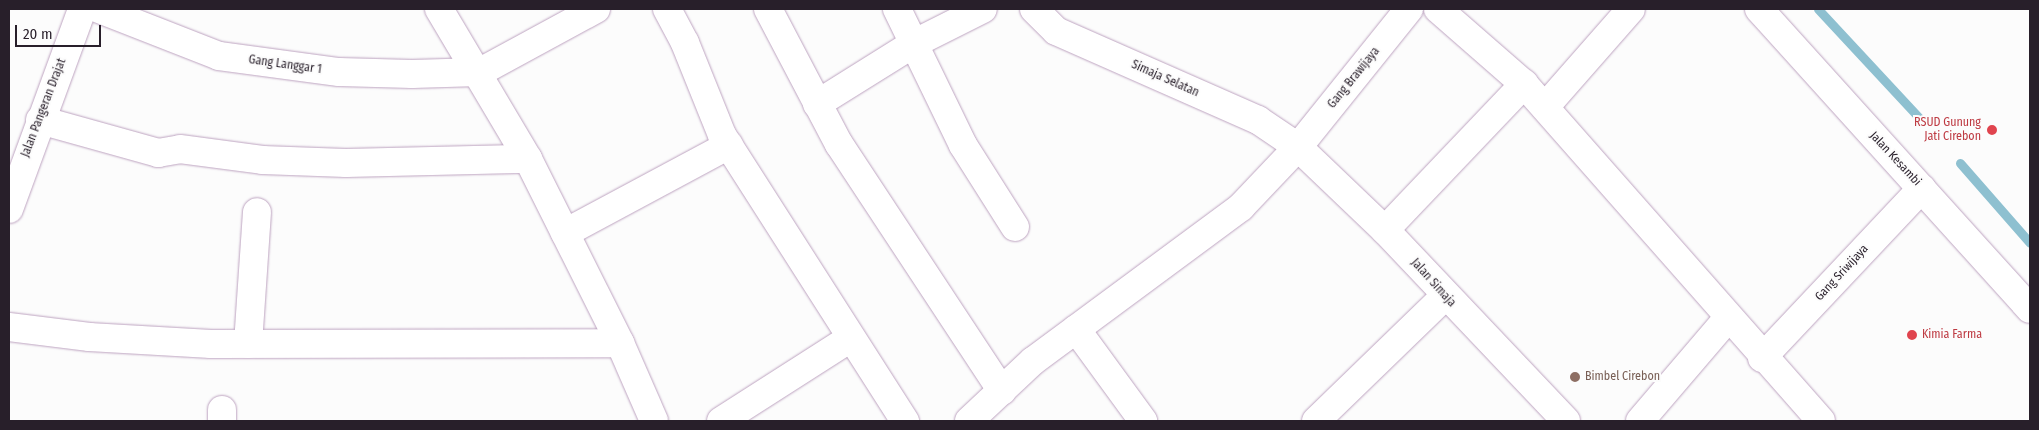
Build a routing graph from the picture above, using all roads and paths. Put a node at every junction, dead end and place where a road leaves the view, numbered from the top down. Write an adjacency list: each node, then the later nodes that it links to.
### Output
1 (82, 9): 19 (street, Jalan Pangeran Drajat)
2 (99, 9): 15 (street, Gang Langgar 1)
3 (439, 9): 15 (street)
4 (596, 9): 15 (street)
5 (667, 9): 20 (street)
6 (768, 9): 17 (street)
7 (897, 9): 14 (street)
8 (983, 9): 14 (street)
9 (1034, 9): 21 (street, Simaja Selatan)
10 (1409, 9): 21 (street, Gang Brawijaya)
11 (1438, 9): 16 (street)
12 (1631, 9): 18 (street)
13 (1759, 9): 23 (street, Jalan Kesambi)
14 (913, 44): 17 (street); 26 (street)
15 (480, 72): 22 (street)
16 (1524, 84): 18 (street); 27 (street)
17 (817, 104): 38 (street)
18 (1545, 107): 31 (street)
19 (40, 120): 22 (street); 24 (street, Jalan Pangeran Drajat)
20 (728, 145): 28 (street); 34 (street)
21 (1298, 147): 27 (street, Jalan Simaja); 33 (street, Gang Brawijaya)
22 (528, 159): 28 (street)
23 (1922, 188): 30 (street, Jalan Kesambi); 37 (street, Gang Sriwijaya)
24 (9, 209)
25 (257, 212): 36 (street)
26 (1014, 227)
27 (1385, 230): 29 (street, Jalan Simaja)
28 (565, 233): 35 (street)
29 (1445, 296): 44 (street); 45 (street, Jalan Simaja)
30 (2030, 309)
31 (1728, 318): 37 (street); 46 (street)
32 (9, 327): 36 (street)
33 (1076, 329): 38 (street, Gang Brawijaya); 43 (street)
34 (851, 338): 40 (street); 41 (street)
35 (620, 343): 36 (street); 39 (street)
36 (248, 344)
37 (1762, 358): 47 (street)
38 (1002, 391): 42 (street, Gang Brawijaya)
39 (654, 421)
40 (721, 421)
41 (905, 421)
42 (969, 421)
43 (1143, 421)
44 (1316, 421)
45 (1566, 421)
46 (1640, 421)
47 (1821, 421)

